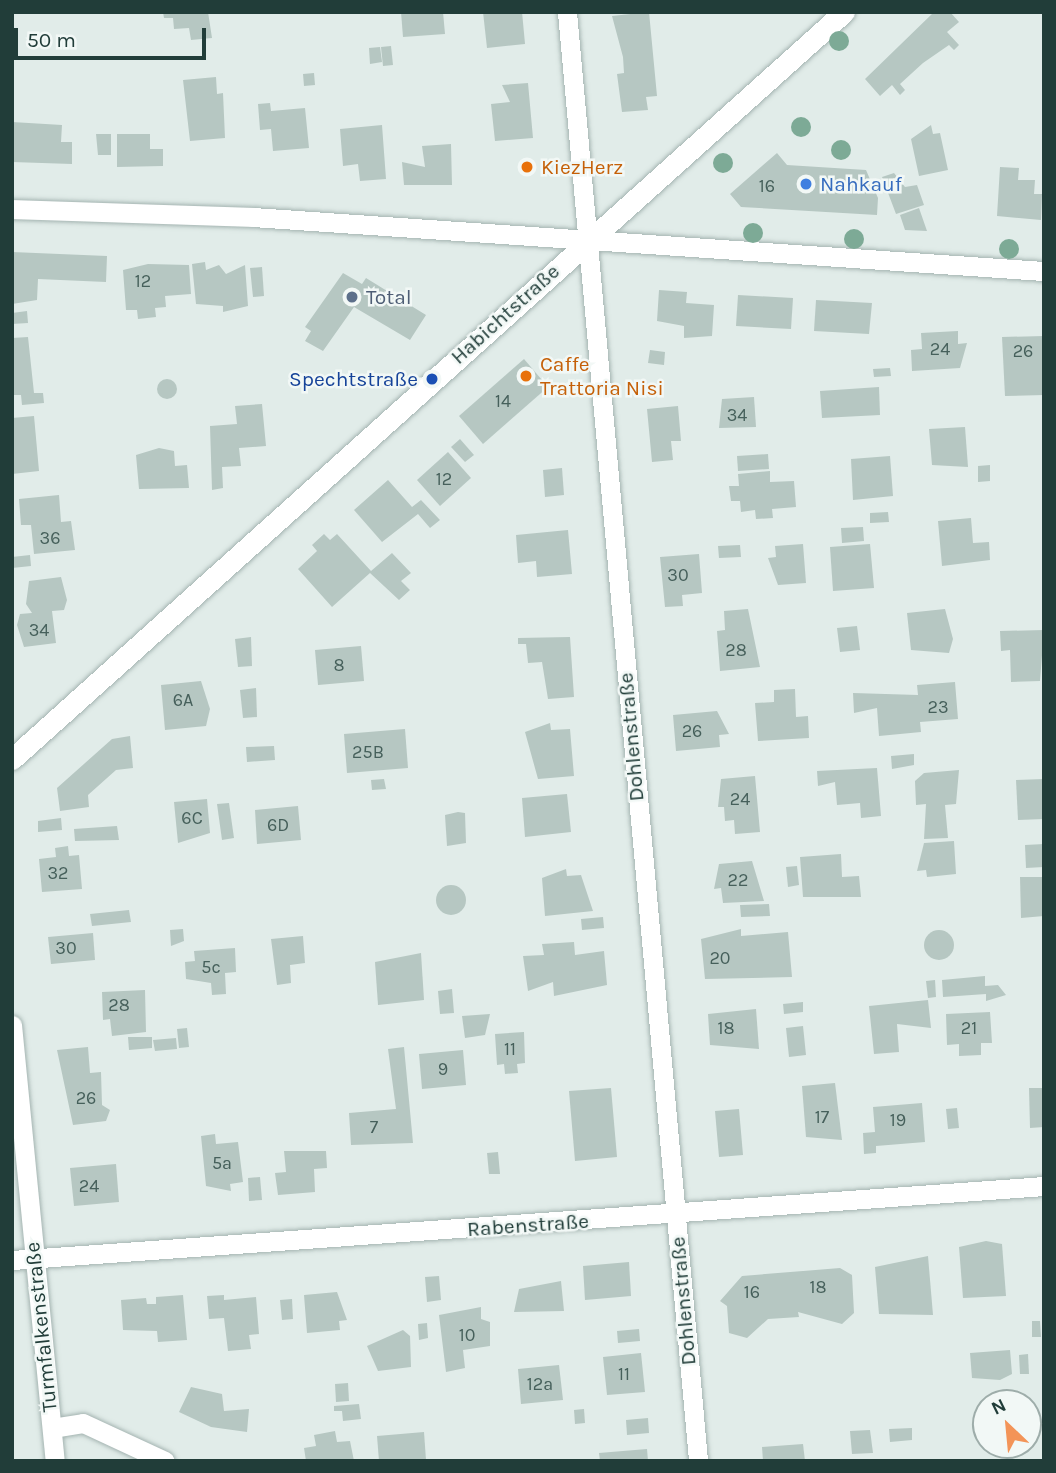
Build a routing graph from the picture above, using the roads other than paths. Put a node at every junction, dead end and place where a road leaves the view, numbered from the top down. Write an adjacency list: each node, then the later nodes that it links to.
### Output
1 (567, 12): 4 (street, Dohlenstraße)
2 (844, 12): 4 (main road, Habichtstraße)
3 (12, 209): 4 (street)
4 (586, 242): 5 (street); 6 (main road, Habichtstraße); 9 (street, Dohlenstraße)
5 (1044, 271)
6 (12, 759)
7 (12, 1026): 10 (street, Turmfalkenstraße)
8 (1044, 1186): 9 (street, Rabenstraße)
9 (675, 1215): 10 (street, Rabenstraße); 15 (street, Dohlenstraße)
10 (34, 1259): 11 (street, Rabenstraße); 12 (street, Turmfalkenstraße)
11 (12, 1260)
12 (52, 1427): 13 (street, Turmfalkenstraße); 14 (street)
13 (55, 1461)
14 (164, 1461)
15 (698, 1461)

